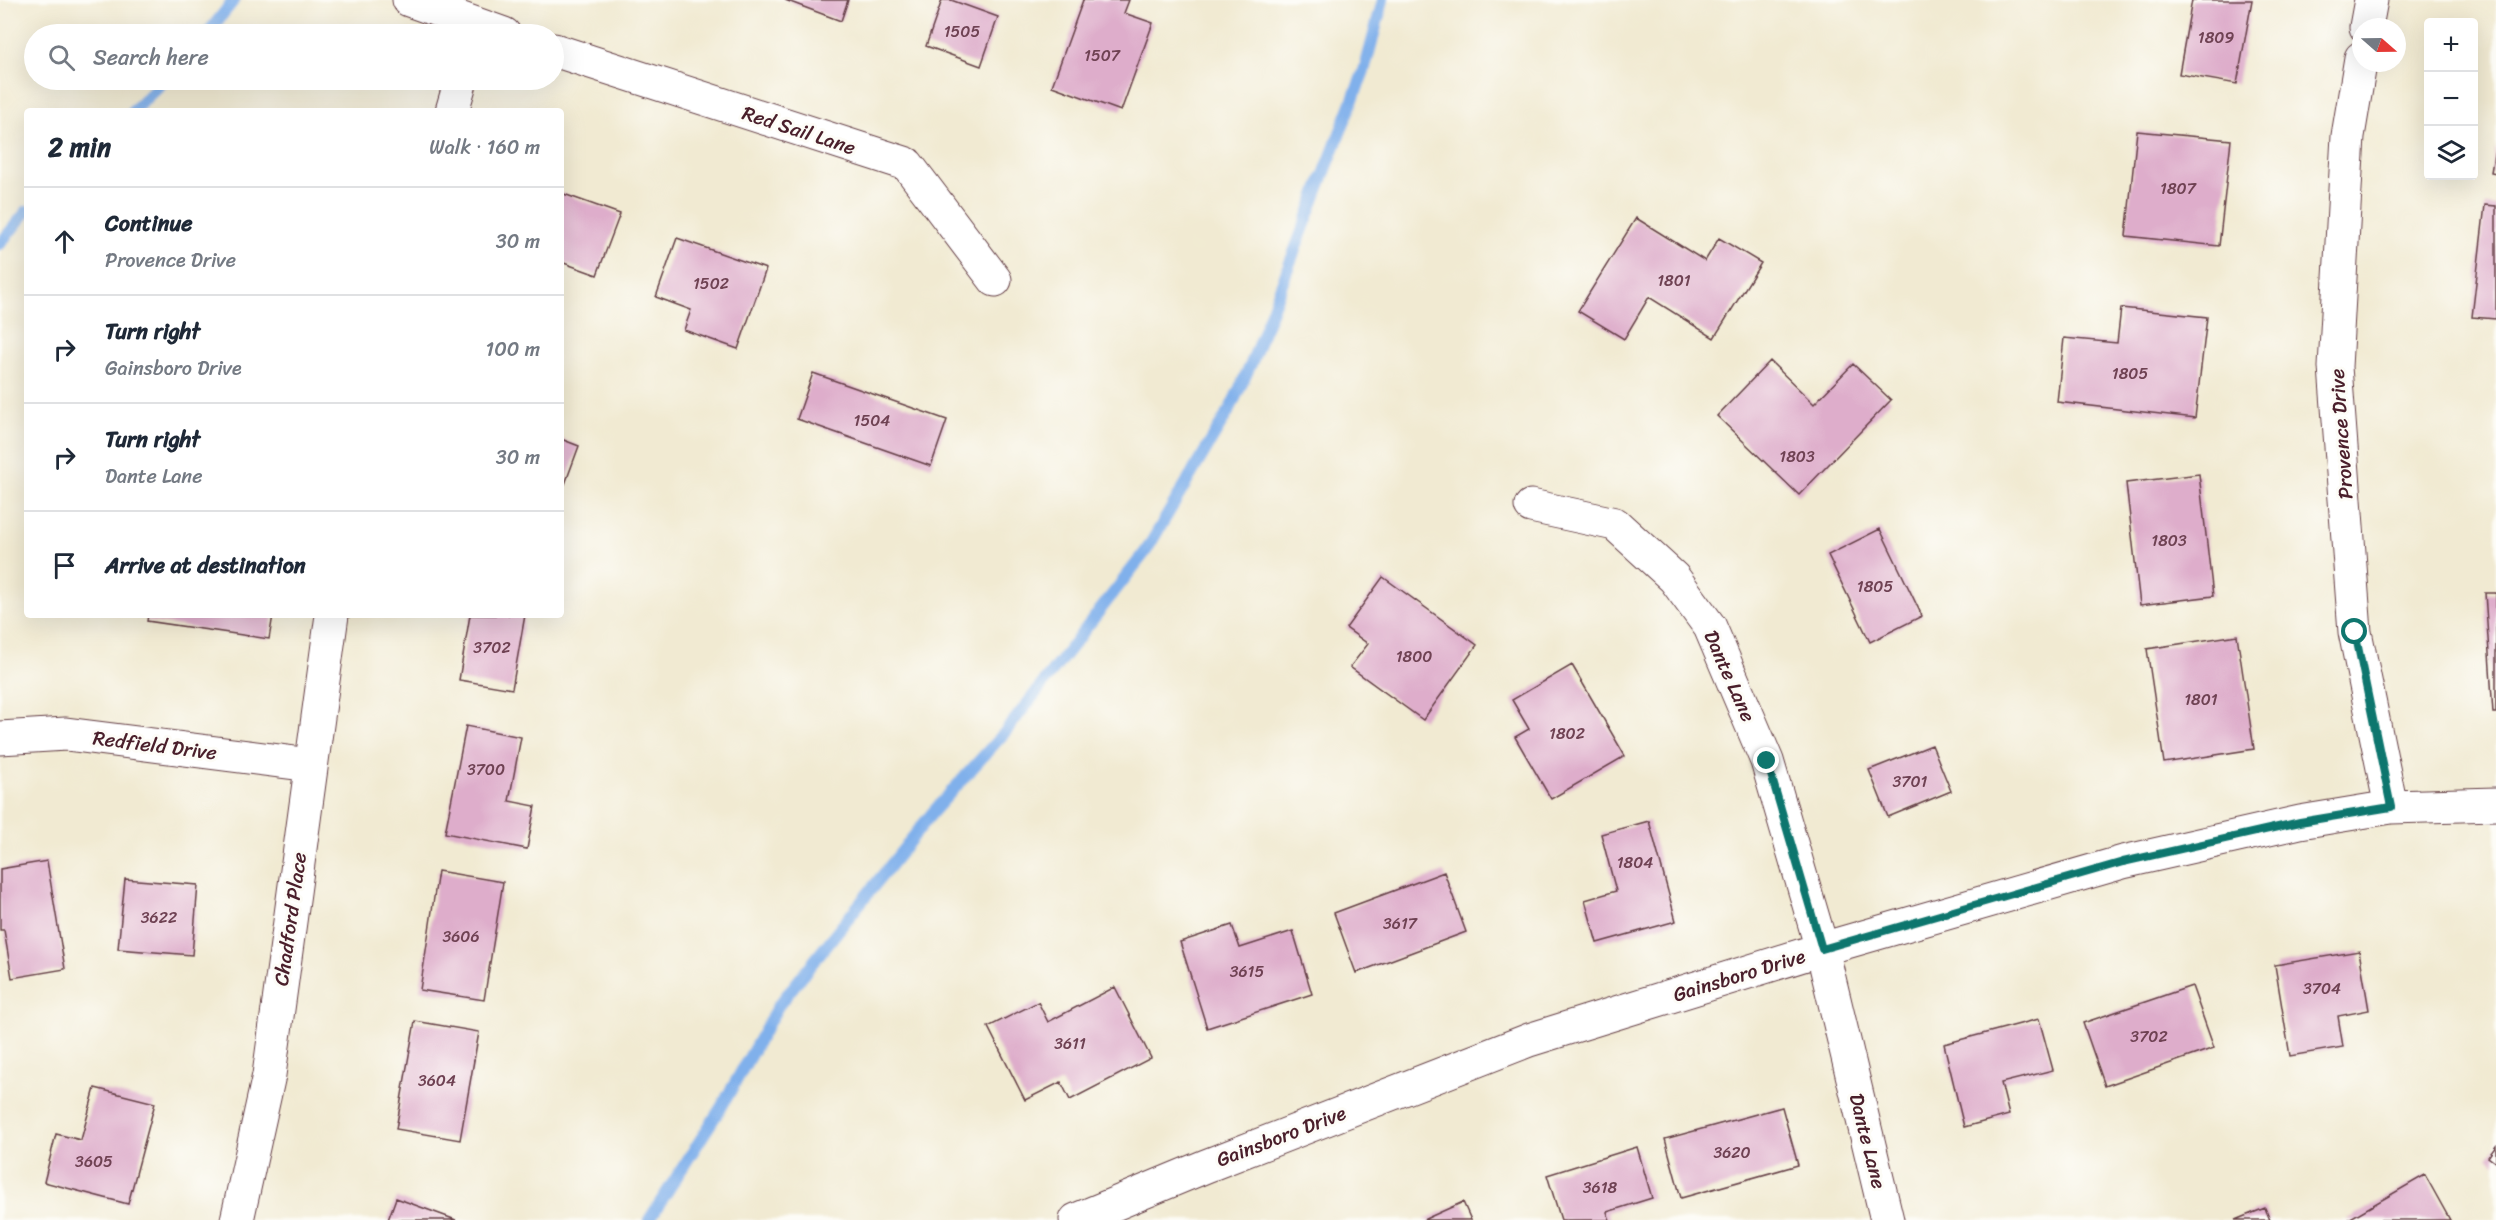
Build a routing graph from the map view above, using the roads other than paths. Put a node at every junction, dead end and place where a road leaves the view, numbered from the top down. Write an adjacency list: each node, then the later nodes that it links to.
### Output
1 (409, 0): 4 (street)
2 (2371, 0): 3 (street)
3 (2368, 18)
4 (466, 24)
5 (564, 53): 9 (street, Red Sail Lane)
6 (2359, 72): 15 (street, Provence Drive)
7 (458, 90): 8 (street)
8 (453, 108)
9 (995, 280)
10 (1531, 506): 16 (street, Dante Lane)
11 (332, 618): 13 (street, Chadford Place)
12 (0, 738): 13 (street, Redfield Drive)
13 (311, 765): 17 (street, Chadford Place)
14 (2496, 804): 15 (street, Gainsboro Drive)
15 (2391, 807): 16 (street, Gainsboro Drive)
16 (1822, 949): 18 (street, Gainsboro Drive); 19 (street, Dante Lane)
17 (237, 1220)
18 (1076, 1220)
19 (1887, 1220)

